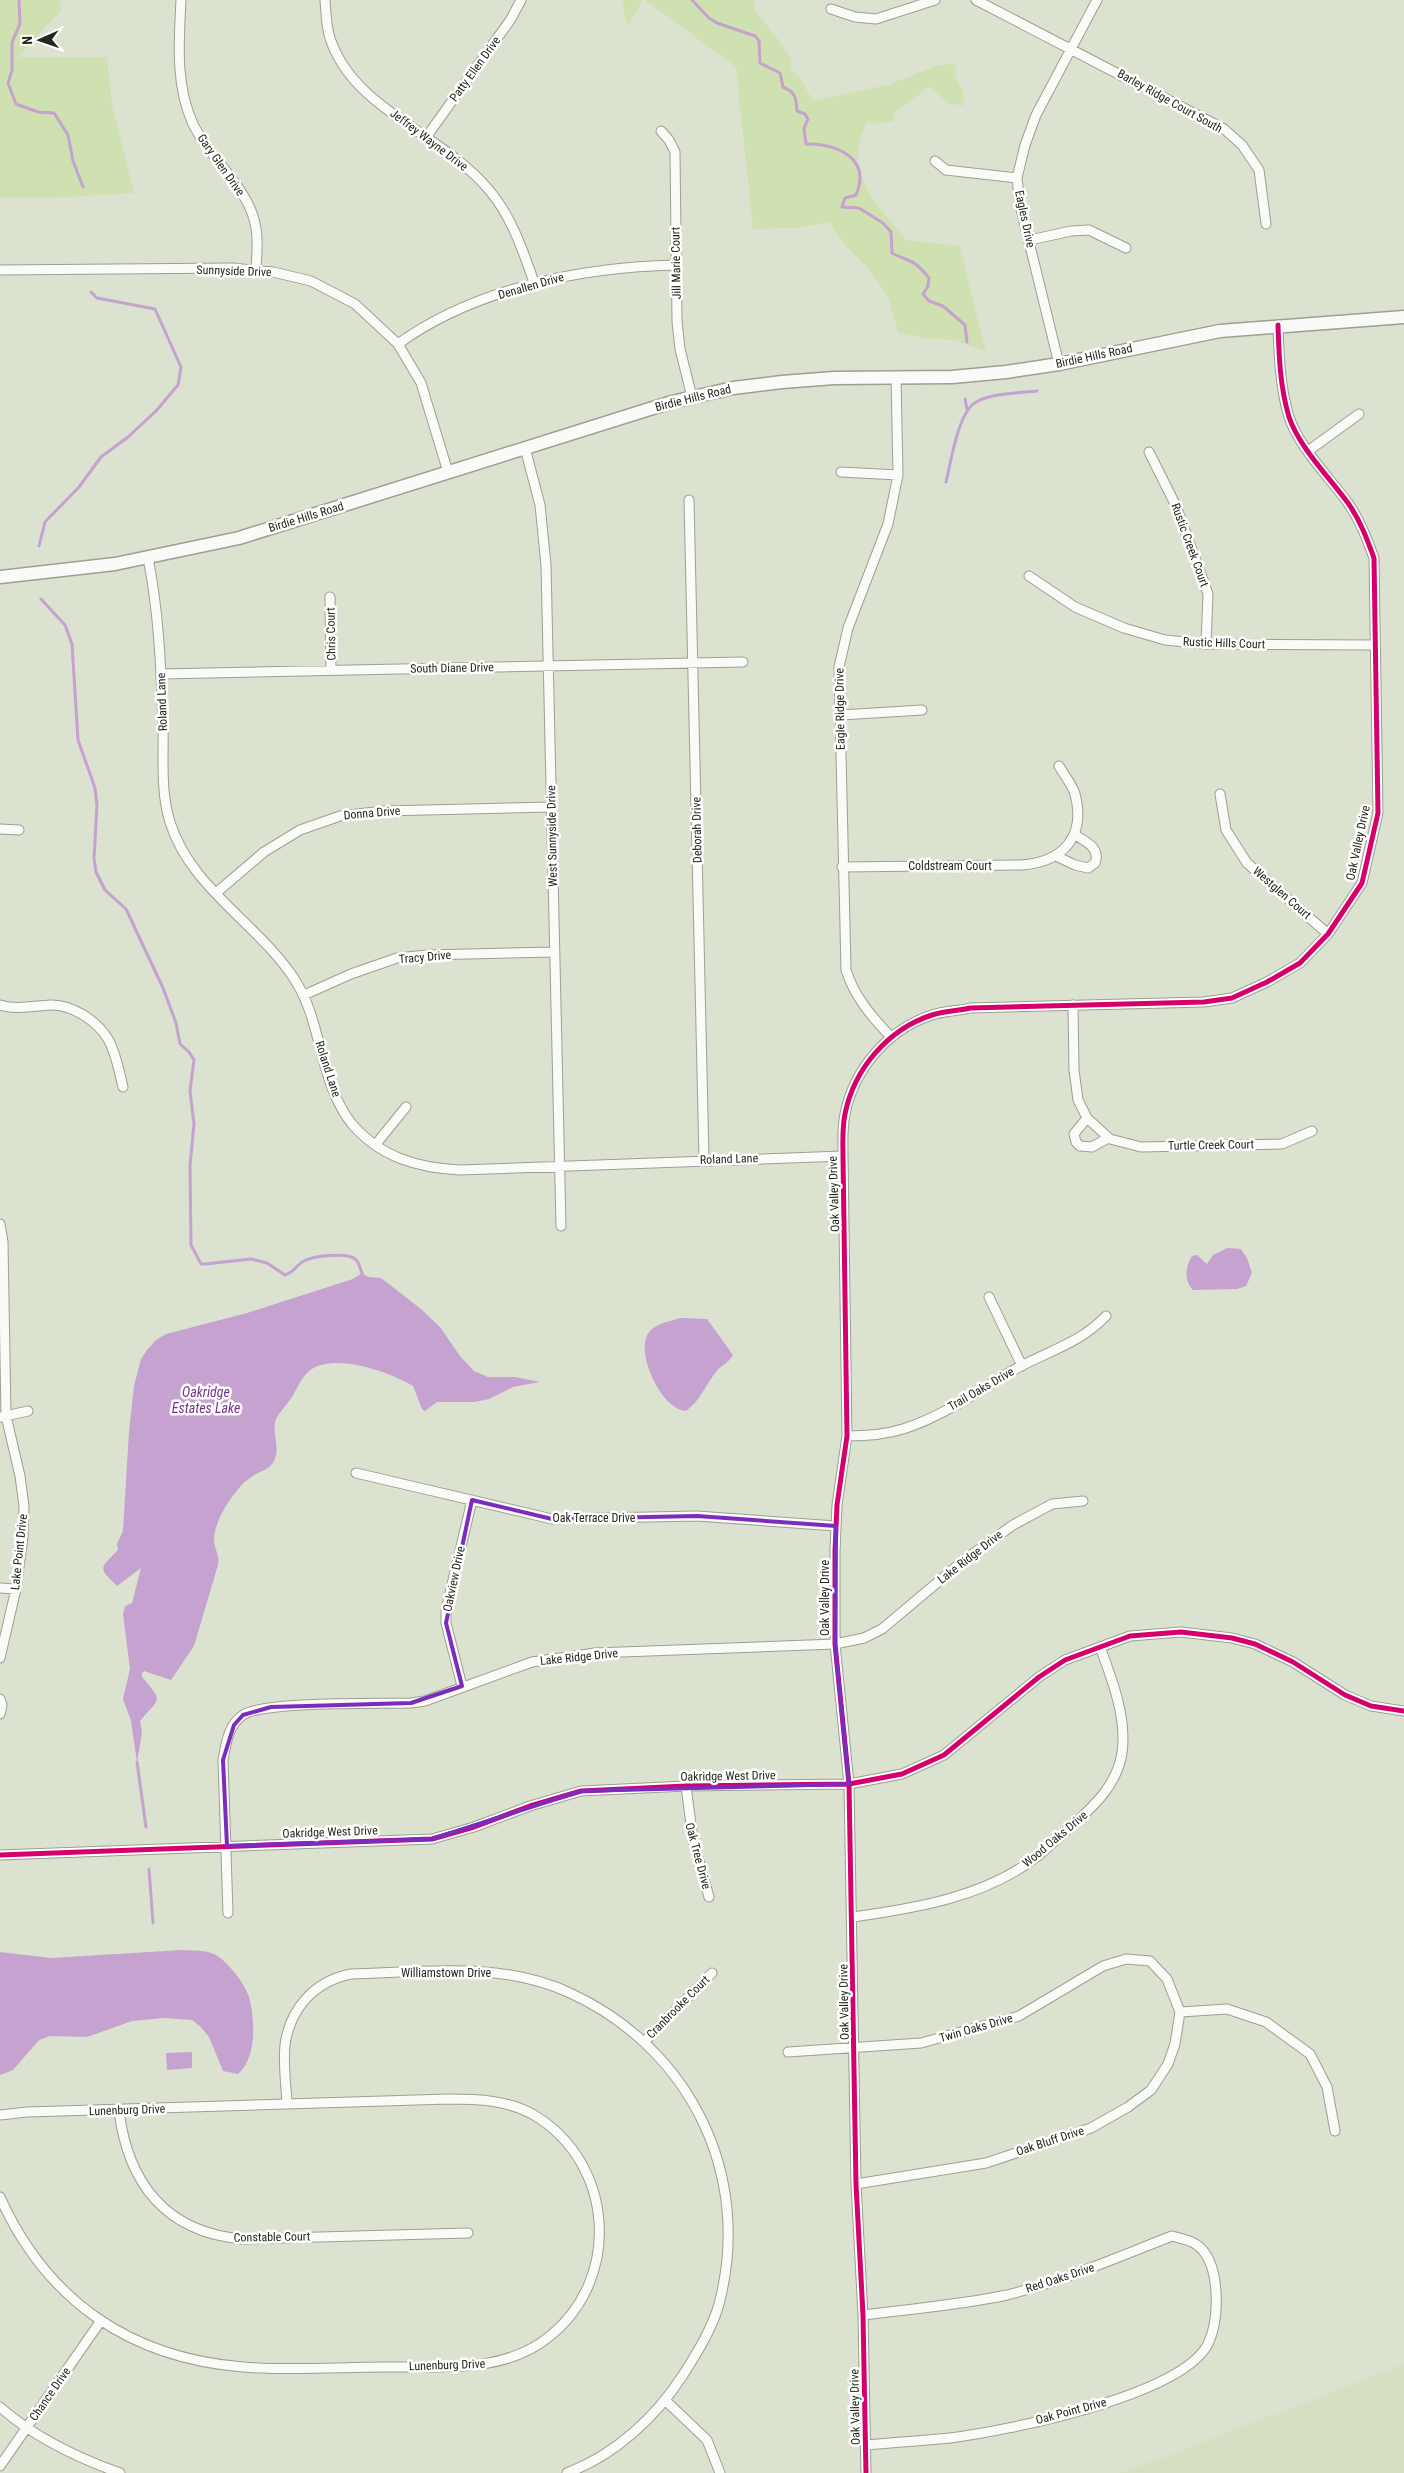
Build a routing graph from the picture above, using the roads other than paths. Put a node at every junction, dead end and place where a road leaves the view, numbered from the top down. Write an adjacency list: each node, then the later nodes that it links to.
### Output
1 (181, 0): 17 (street, Gary Glen Drive)
2 (325, 0): 10 (street, Jeffrey Wayne Drive)
3 (521, 0): 10 (street, Patty Ellen Drive)
4 (935, 0): 7 (street)
5 (976, 0): 8 (street, Barley Ridge Court South)
6 (1098, 0): 8 (street, Eagles Drive)
7 (831, 9)
8 (1073, 48): 12 (street, Eagles Drive); 13 (street, Barley Ridge Court South)
9 (661, 130): 16 (street, Jill Marie Court)
10 (427, 136): 19 (street, Jeffrey Wayne Drive)
11 (935, 160): 12 (street)
12 (1017, 178): 14 (street, Eagles Drive)
13 (1266, 224)
14 (1030, 240): 15 (street); 23 (street, Eagles Drive)
15 (1126, 248)
16 (676, 265): 19 (street, Denallen Drive); 25 (street, Jill Marie Court)
17 (256, 269): 18 (street, Sunnyside Drive); 22 (street, Sunnyside Drive)
18 (0, 270)
19 (535, 284): 22 (street, Denallen Drive)
20 (1404, 317): 21 (main road, Birdie Hills Road)
21 (1278, 325): 23 (main road, Birdie Hills Road); 28 (street, Oak Valley Drive)
22 (398, 344): 30 (street, Sunnyside Drive)
23 (1059, 364): 24 (main road, Birdie Hills Road)
24 (896, 377): 25 (main road, Birdie Hills Road); 32 (street, Eagle Ridge Drive)
25 (692, 397): 27 (main road, Birdie Hills Road)
26 (1359, 414): 28 (street)
27 (525, 448): 30 (main road, Birdie Hills Road); 42 (street, West Sunnyside Drive)
28 (1308, 451): 39 (street, Oak Valley Drive)
29 (1150, 452): 38 (street, Rustic Creek Court)
30 (448, 472): 34 (main road, Birdie Hills Road)
31 (841, 472): 32 (street)
32 (898, 475): 46 (street, Eagle Ridge Drive)
33 (689, 500): 40 (street, Deborah Drive)
34 (148, 558): 36 (main road, Birdie Hills Road); 44 (street, Roland Lane)
35 (1029, 576): 38 (street, Rustic Hills Court)
36 (0, 577)
37 (330, 597): 43 (street, Chris Court)
38 (1206, 644): 39 (street, Rustic Hills Court)
39 (1375, 645): 56 (street, Oak Valley Drive)
40 (693, 662): 41 (street, South Diane Drive); 42 (street, South Diane Drive); 69 (street, Deborah Drive)
41 (743, 662)
42 (548, 666): 43 (street, South Diane Drive); 49 (street, West Sunnyside Drive)
43 (332, 670): 44 (street, South Diane Drive)
44 (161, 674): 55 (street, Roland Lane)
45 (922, 710): 46 (street)
46 (841, 715): 54 (street, Eagle Ridge Drive)
47 (1059, 766): 52 (street)
48 (1220, 794): 56 (street, Westglen Court)
49 (552, 807): 55 (street, Donna Drive); 57 (street, West Sunnyside Drive)
50 (0, 829): 51 (street)
51 (19, 830)
52 (1075, 835): 53 (street); 53 (street)
53 (1056, 856): 54 (street, Coldstream Court)
54 (842, 867): 61 (street, Eagle Ridge Drive)
55 (216, 893): 58 (street, Roland Lane)
56 (1328, 934): 60 (street, Oak Valley Drive)
57 (554, 952): 58 (street, Tracy Drive); 70 (street, West Sunnyside Drive)
58 (304, 995): 67 (street, Roland Lane)
59 (0, 1004): 62 (street)
60 (1073, 1005): 61 (street, Oak Valley Drive); 64 (street, Turtle Creek Court)
61 (890, 1036): 68 (street, Oak Valley Drive)
62 (123, 1087)
63 (406, 1107): 67 (street)
64 (1087, 1118): 66 (street, Turtle Creek Court); 66 (street)
65 (1312, 1131): 66 (street, Turtle Creek Court)
66 (1108, 1138)
67 (376, 1144): 70 (street, Roland Lane)
68 (843, 1156): 69 (street, Roland Lane); 78 (street, Oak Valley Drive)
69 (704, 1160): 70 (street, Roland Lane)
70 (559, 1166): 72 (street, West Sunnyside Drive)
71 (0, 1224): 77 (street, Lake Point Drive)
72 (561, 1226)
73 (989, 1297): 75 (street)
74 (1106, 1316): 75 (street, Trail Oaks Drive)
75 (1022, 1366): 78 (street, Trail Oaks Drive)
76 (28, 1411): 77 (street)
77 (3, 1417): 84 (street, Lake Point Drive)
78 (847, 1436): 82 (street, Oak Valley Drive)
79 (356, 1473): 80 (street, Oak Terrace Drive)
80 (472, 1500): 82 (street, Oak Terrace Drive); 88 (street, Oakview Drive)
81 (1083, 1502): 85 (street, Lake Ridge Drive)
82 (836, 1526): 85 (street, Oak Valley Drive)
83 (0, 1588): 84 (street)
84 (16, 1589): 87 (street, Lake Point Drive)
85 (835, 1644): 88 (street, Lake Ridge Drive); 92 (street, Oak Valley Drive)
86 (1100, 1647): 90 (street, Oakridge West Drive); 92 (street, Oakridge West Drive); 98 (street, Wood Oaks Drive)
87 (0, 1658)
88 (462, 1686): 94 (street, Lake Ridge Drive)
89 (0, 1699): 91 (street)
90 (1404, 1711)
91 (0, 1714)
92 (849, 1784): 93 (street, Oakridge West Drive); 98 (street, Oak Valley Drive)
93 (686, 1786): 94 (street, Oakridge West Drive); 96 (street, Oak Tree Drive)
94 (227, 1846): 95 (street, Oakridge West Drive); 97 (street, Lake Ridge Drive)
95 (0, 1855)
96 (709, 1897)
97 (228, 1913)
98 (853, 1917): 102 (street, Oak Valley Drive)
99 (712, 1973): 101 (street, Cranbrooke Court)
100 (1180, 2012): 102 (street, Twin Oaks Drive); 107 (street); 108 (street, Oak Bluff Drive)
101 (645, 2041): 104 (street, Williamstown Drive); 114 (street, Williamstown Drive)
102 (854, 2048): 103 (street, Twin Oaks Drive); 108 (street, Oak Valley Drive)
103 (788, 2052)
104 (287, 2103): 105 (street, Lunenburg Drive); 113 (street, Lunenburg Drive)
105 (119, 2111): 106 (street, Lunenburg Drive); 110 (street, Constable Court)
106 (0, 2115)
107 (1334, 2131)
108 (856, 2184): 112 (street, Oak Valley Drive)
109 (0, 2197): 113 (street, Lunenburg Drive)
110 (468, 2233)
111 (1216, 2293): 112 (street, Red Oaks Drive); 117 (street, Oak Point Drive)
112 (863, 2314): 117 (street, Oak Valley Drive)
113 (100, 2322): 116 (street, Chance Drive)
114 (666, 2401): 120 (street, Williamstown Drive); 121 (street)
115 (0, 2407): 116 (street)
116 (27, 2427): 118 (street, Chance Drive); 119 (street)
117 (866, 2445): 122 (street, Oak Valley Drive)
118 (0, 2466)
119 (120, 2473)
120 (567, 2473)
121 (720, 2473)
122 (866, 2473)

